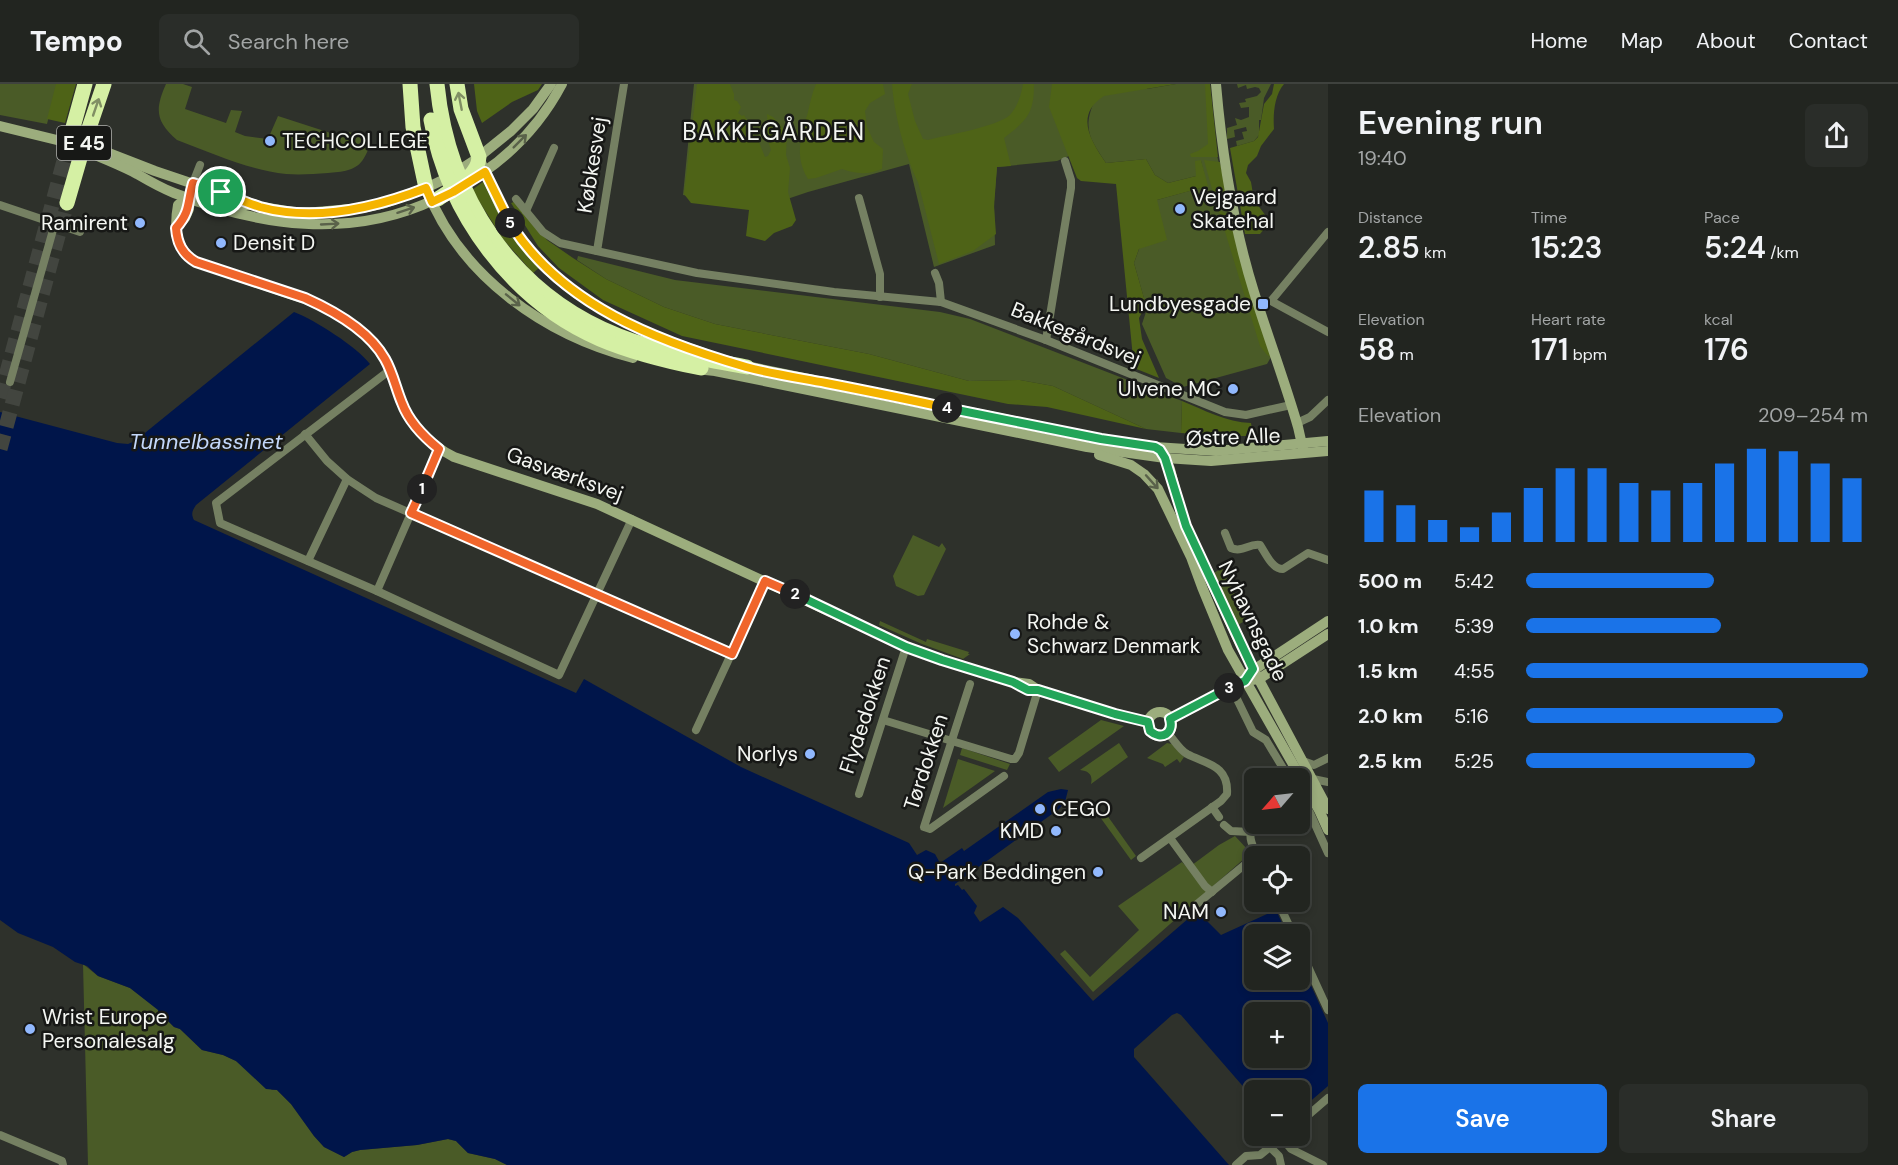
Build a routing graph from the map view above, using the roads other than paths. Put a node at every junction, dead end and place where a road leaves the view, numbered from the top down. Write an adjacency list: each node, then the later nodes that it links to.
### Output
1 (85, 84): 12 (highway, E 45)
2 (104, 84): 24 (highway, E 45, one-way to 2)
3 (410, 84): 20 (highway)
4 (427, 84): 39 (highway)
5 (437, 84): 37 (highway)
6 (457, 84): 17 (highway, one-way to 6)
7 (551, 84): 17 (street)
8 (562, 84): 17 (street, one-way to 8)
9 (624, 84): 31 (street, Købkesvej)
10 (1216, 84): 42 (street)
11 (0, 126): 12 (street)
12 (75, 138): 14 (street)
13 (554, 148): 27 (street)
14 (105, 155): 18 (street); 19 (street)
15 (1065, 161): 36 (street)
16 (200, 165): 19 (street)
17 (478, 165): 20 (highway); 37 (street, Østre Alle)
18 (138, 175): 19 (street); 21 (street)
19 (193, 183): 21 (street); 26 (street)
20 (433, 194): 21 (street, one-way to 20); 26 (street); 39 (street, Østre Alle, one-way to 39)
21 (189, 198): 26 (street); 38 (street, Gasværksvej)
22 (859, 198): 33 (street)
23 (516, 199): 27 (street, Bakkegårdsvej)
24 (67, 203)
25 (0, 205): 28 (street)
26 (254, 205)
27 (525, 211): 31 (street, Bakkegårdsvej)
28 (55, 223): 29 (street); 40 (street)
29 (80, 231)
30 (1328, 232): 35 (street)
31 (597, 251): 33 (street, Bakkegårdsvej)
32 (935, 273): 34 (street)
33 (880, 297): 34 (street, Bakkegårdsvej)
34 (941, 302): 36 (street, Bakkegårdsvej)
35 (1328, 332)
36 (1046, 340): 42 (street, Bakkegårdsvej)
37 (747, 367): 47 (street, Østre Alle)
38 (390, 370): 44 (street); 49 (street, Gasværksvej)
39 (715, 371): 45 (street, Østre Alle)
40 (10, 382)
41 (1328, 400): 43 (street)
42 (1292, 405): 43 (street)
43 (1297, 423): 48 (street)
44 (305, 434): 52 (street); 57 (street)
45 (1035, 437): 51 (street, Østre Alle); 65 (street, Nyhavnsgade, one-way to 65)
46 (1328, 441): 48 (street, Østre Alle)
47 (1155, 447): 48 (street, Østre Alle); 51 (street, Nyhavnsgade)
48 (1303, 448): 50 (street, Østre Alle); 51 (street, Østre Alle)
49 (439, 449): 53 (street); 54 (street, Gasværksvej)
50 (1328, 451)
51 (1165, 458): 65 (street, Nyhavnsgade)
52 (346, 479): 53 (street); 57 (street)
53 (411, 513): 59 (street); 60 (street)
54 (632, 519): 58 (street, Gasværksvej); 60 (street)
55 (1225, 533): 56 (street)
56 (1328, 560)
57 (308, 561): 59 (street)
58 (765, 581): 63 (street, Gasværksvej); 64 (street)
59 (377, 591): 60 (street)
60 (596, 595): 64 (street)
61 (1328, 621): 65 (street)
62 (1328, 634): 65 (street)
63 (906, 647): 67 (street, Gasværksvej); 70 (street, Flydedokken)
64 (732, 654): 72 (street)
65 (1251, 675): 69 (street); 76 (street, Nyhavnsgade); 87 (street, Nyhavnsgade)
66 (970, 684): 74 (street, Tørdokken)
67 (1038, 690): 71 (street, Gasværksvej); 74 (street)
68 (1236, 697): 77 (street)
69 (1170, 719): 71 (street); 73 (street)
70 (883, 720): 74 (street); 81 (street, Flydedokken)
71 (1148, 722): 73 (street)
72 (696, 730)
73 (1168, 733): 82 (street)
74 (952, 741): 78 (street, Tørdokken)
75 (1328, 758): 76 (street)
76 (1303, 761): 79 (street, Nyhavnsgade)
77 (1283, 768)
78 (1004, 776)
79 (1313, 779): 80 (street); 83 (street, Nyhavnsgade)
80 (1328, 782)
81 (859, 794)
82 (1212, 807): 85 (street); 89 (street)
83 (1328, 809)
84 (1310, 813): 90 (street)
85 (1219, 817)
86 (1224, 825): 88 (street)
87 (1328, 830)
88 (1244, 832)
89 (1170, 838): 91 (street); 93 (street)
90 (1328, 852)
91 (1141, 858)
92 (1244, 865): 93 (street)
93 (1212, 892): 94 (street)
94 (1197, 904)
95 (1310, 971): 96 (street)
96 (1328, 1010)
97 (1328, 1098): 98 (street)
98 (1310, 1114)
99 (0, 1135): 102 (street)
100 (1289, 1146): 105 (street)
101 (1270, 1147): 103 (street); 104 (street)
102 (63, 1165)
103 (1236, 1165)
104 (1281, 1165)
105 (1323, 1165)

